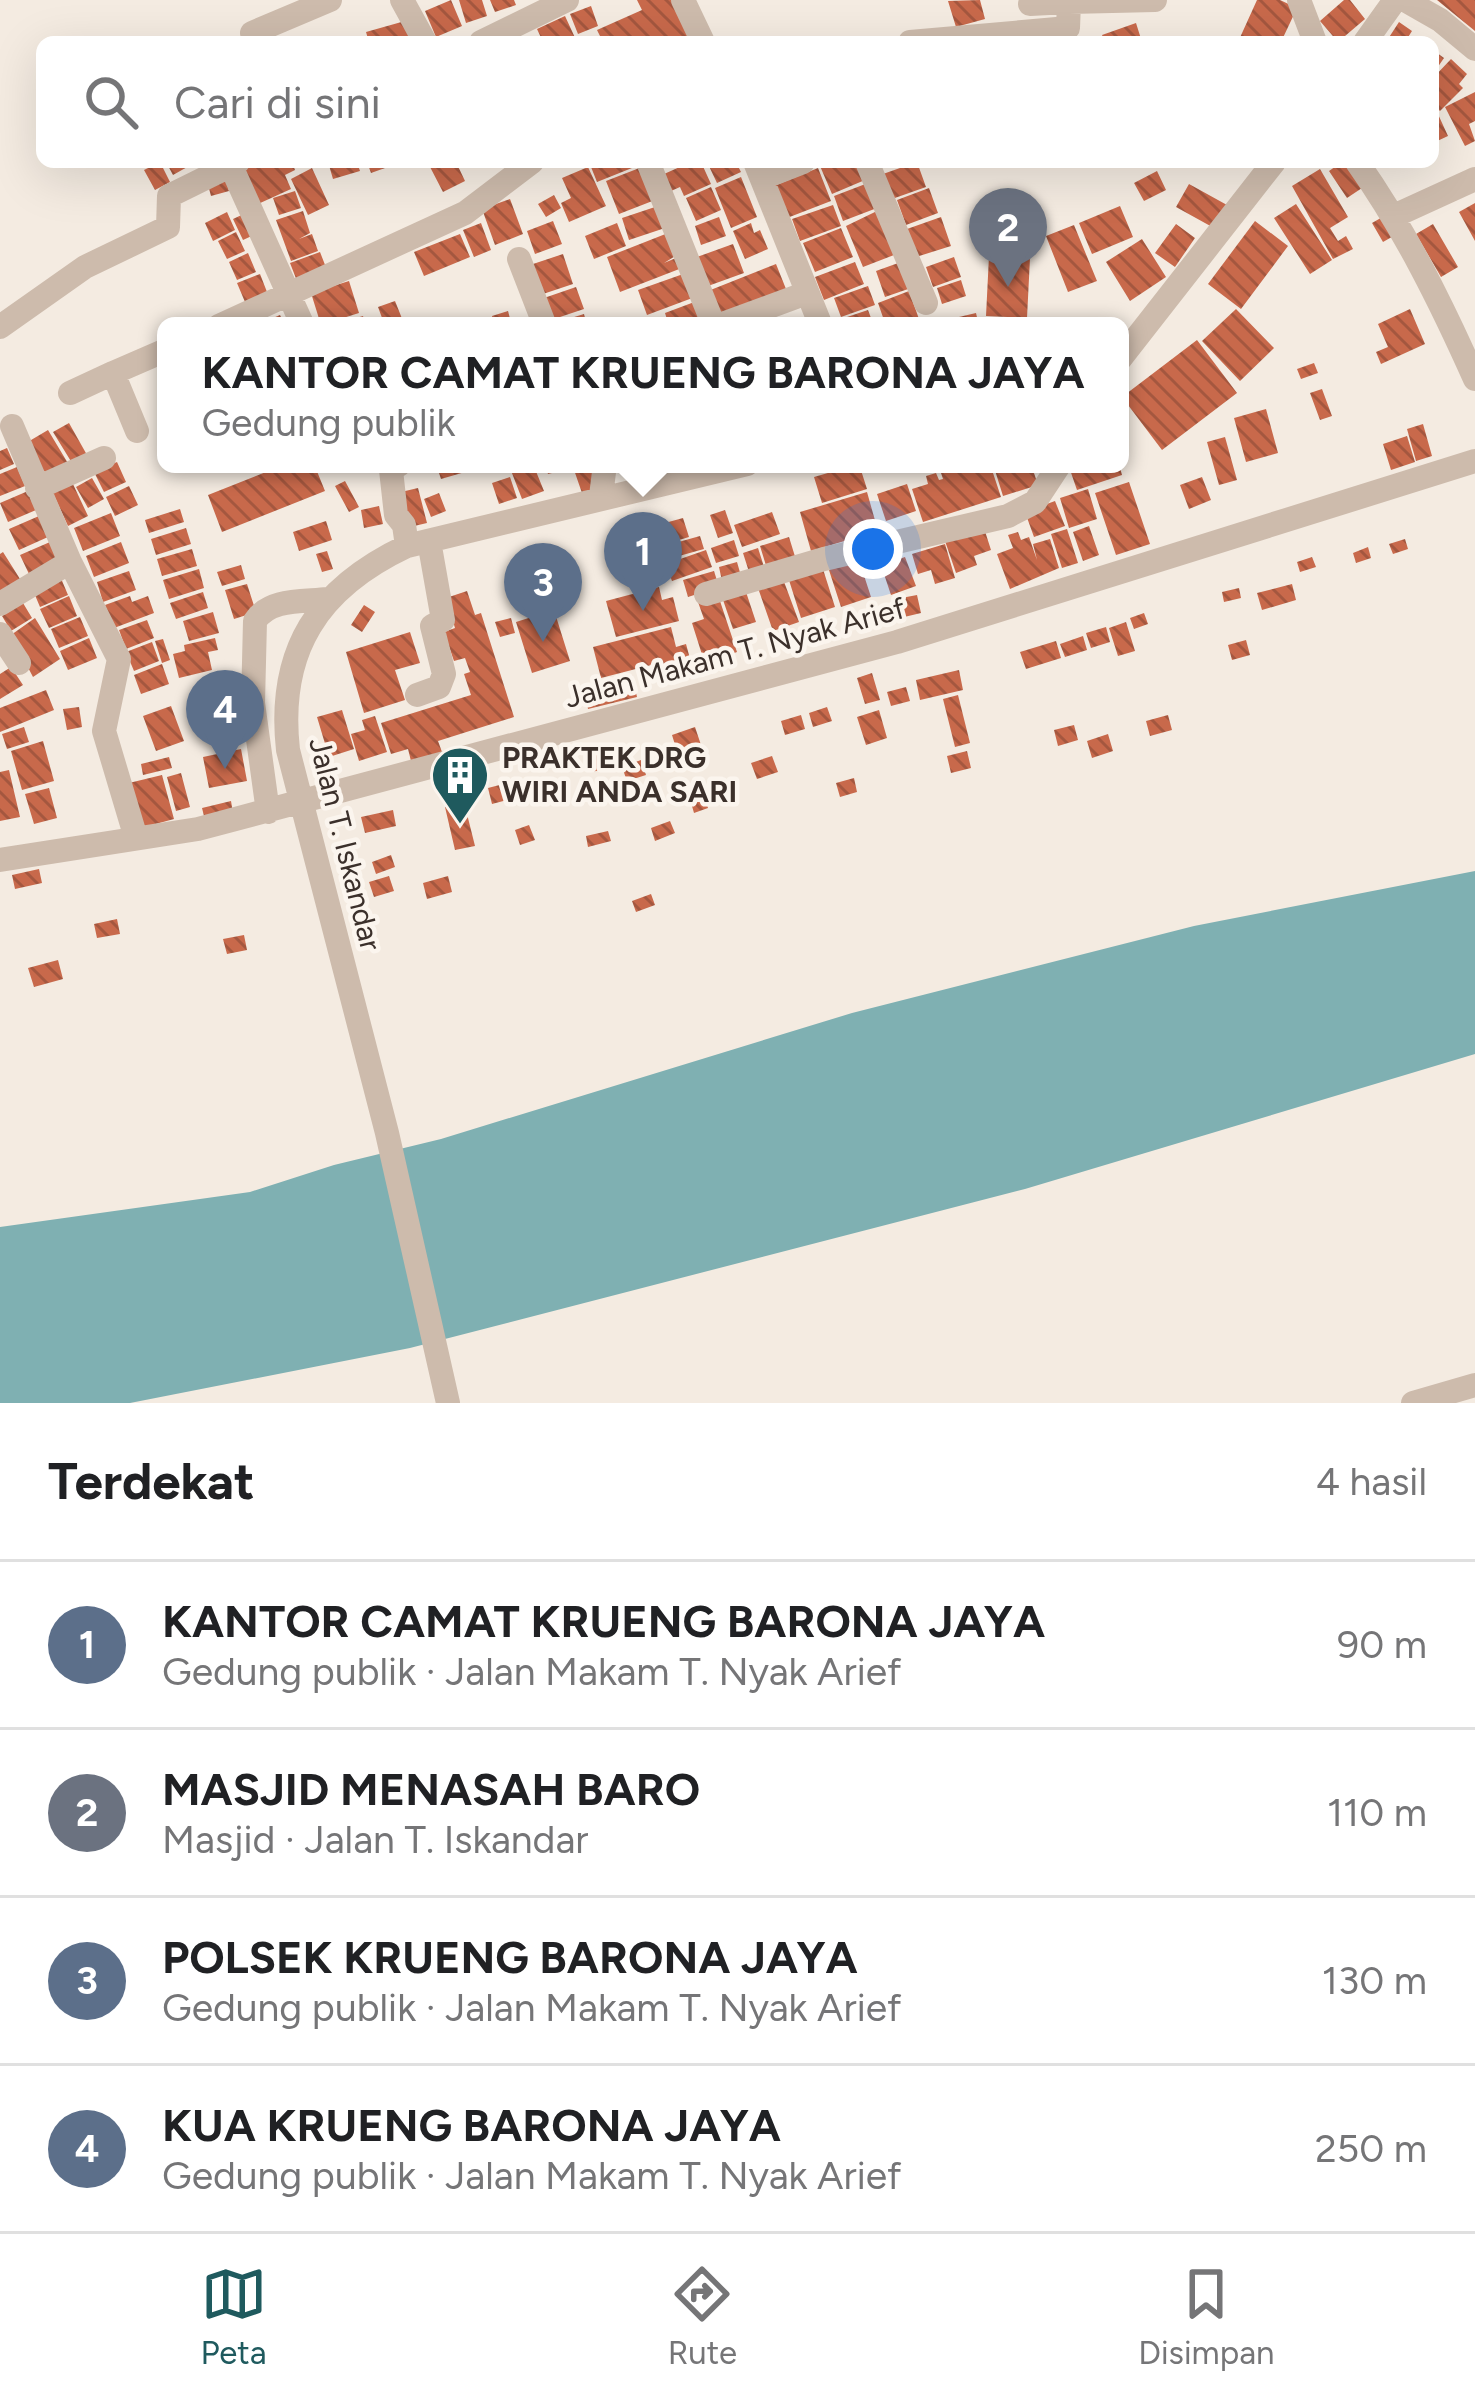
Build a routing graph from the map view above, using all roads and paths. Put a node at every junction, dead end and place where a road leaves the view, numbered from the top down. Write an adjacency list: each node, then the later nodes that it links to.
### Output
1 (330, 0): 11 (street)
2 (401, 0): 12 (street)
3 (567, 0): 13 (street)
4 (683, 0): 14 (street)
5 (1155, 0): 10 (street)
6 (1299, 0): 16 (street)
7 (1396, 0): 17 (street)
8 (1406, 0): 18 (street)
9 (1030, 4): 10 (street)
10 (1069, 24): 15 (street)
11 (252, 33)
12 (422, 36)
13 (493, 36)
14 (700, 36)
15 (996, 36)
16 (1313, 36)
17 (1369, 36)
18 (1475, 49)
19 (226, 168): 39 (street)
20 (236, 168): 31 (street)
21 (524, 168): 31 (street)
22 (651, 168): 36 (street)
23 (870, 168): 32 (street)
24 (1269, 168): 40 (street)
25 (1362, 168): 28 (street)
26 (758, 170): 30 (street)
27 (1475, 179): 28 (street)
28 (1394, 217): 43 (street)
29 (519, 259): 35 (street)
30 (805, 293): 37 (street); 38 (street)
31 (290, 295): 33 (street); 34 (street)
32 (926, 303)
33 (240, 317)
34 (299, 317)
35 (542, 317)
36 (712, 317)
37 (740, 317)
38 (816, 317)
39 (0, 327)
40 (1129, 351)
41 (157, 354): 42 (street)
42 (113, 373): 44 (street); 46 (street)
43 (1475, 379)
44 (70, 393)
45 (12, 427): 53 (street)
46 (137, 430)
47 (104, 458): 53 (street)
48 (1475, 461): 63 (street, Jalan Makam T. Nyak Arief)
49 (391, 473): 55 (street)
50 (604, 473): 54 (street)
51 (706, 473): 54 (street, Jalan T. Iskandar)
52 (1054, 473): 57 (street)
53 (37, 488): 56 (street)
54 (602, 496): 55 (street, Jalan T. Iskandar)
55 (418, 543): 58 (street, Jalan T. Iskandar); 62 (street)
56 (70, 562): 59 (street); 65 (street)
57 (706, 594)
58 (328, 599): 63 (street, Jalan T. Iskandar); 64 (street)
59 (0, 604)
60 (0, 634): 61 (street)
61 (19, 663)
62 (417, 694)
63 (301, 800): 64 (street, Jalan Makam T. Nyak Arief); 68 (street, Jalan T. Iskandar)
64 (268, 812): 65 (street, Jalan Makam T. Nyak Arief)
65 (136, 838): 66 (street, Jalan Makam T. Nyak Arief)
66 (0, 860)
67 (1475, 1385): 69 (street)
68 (448, 1403)
69 (1414, 1403)

